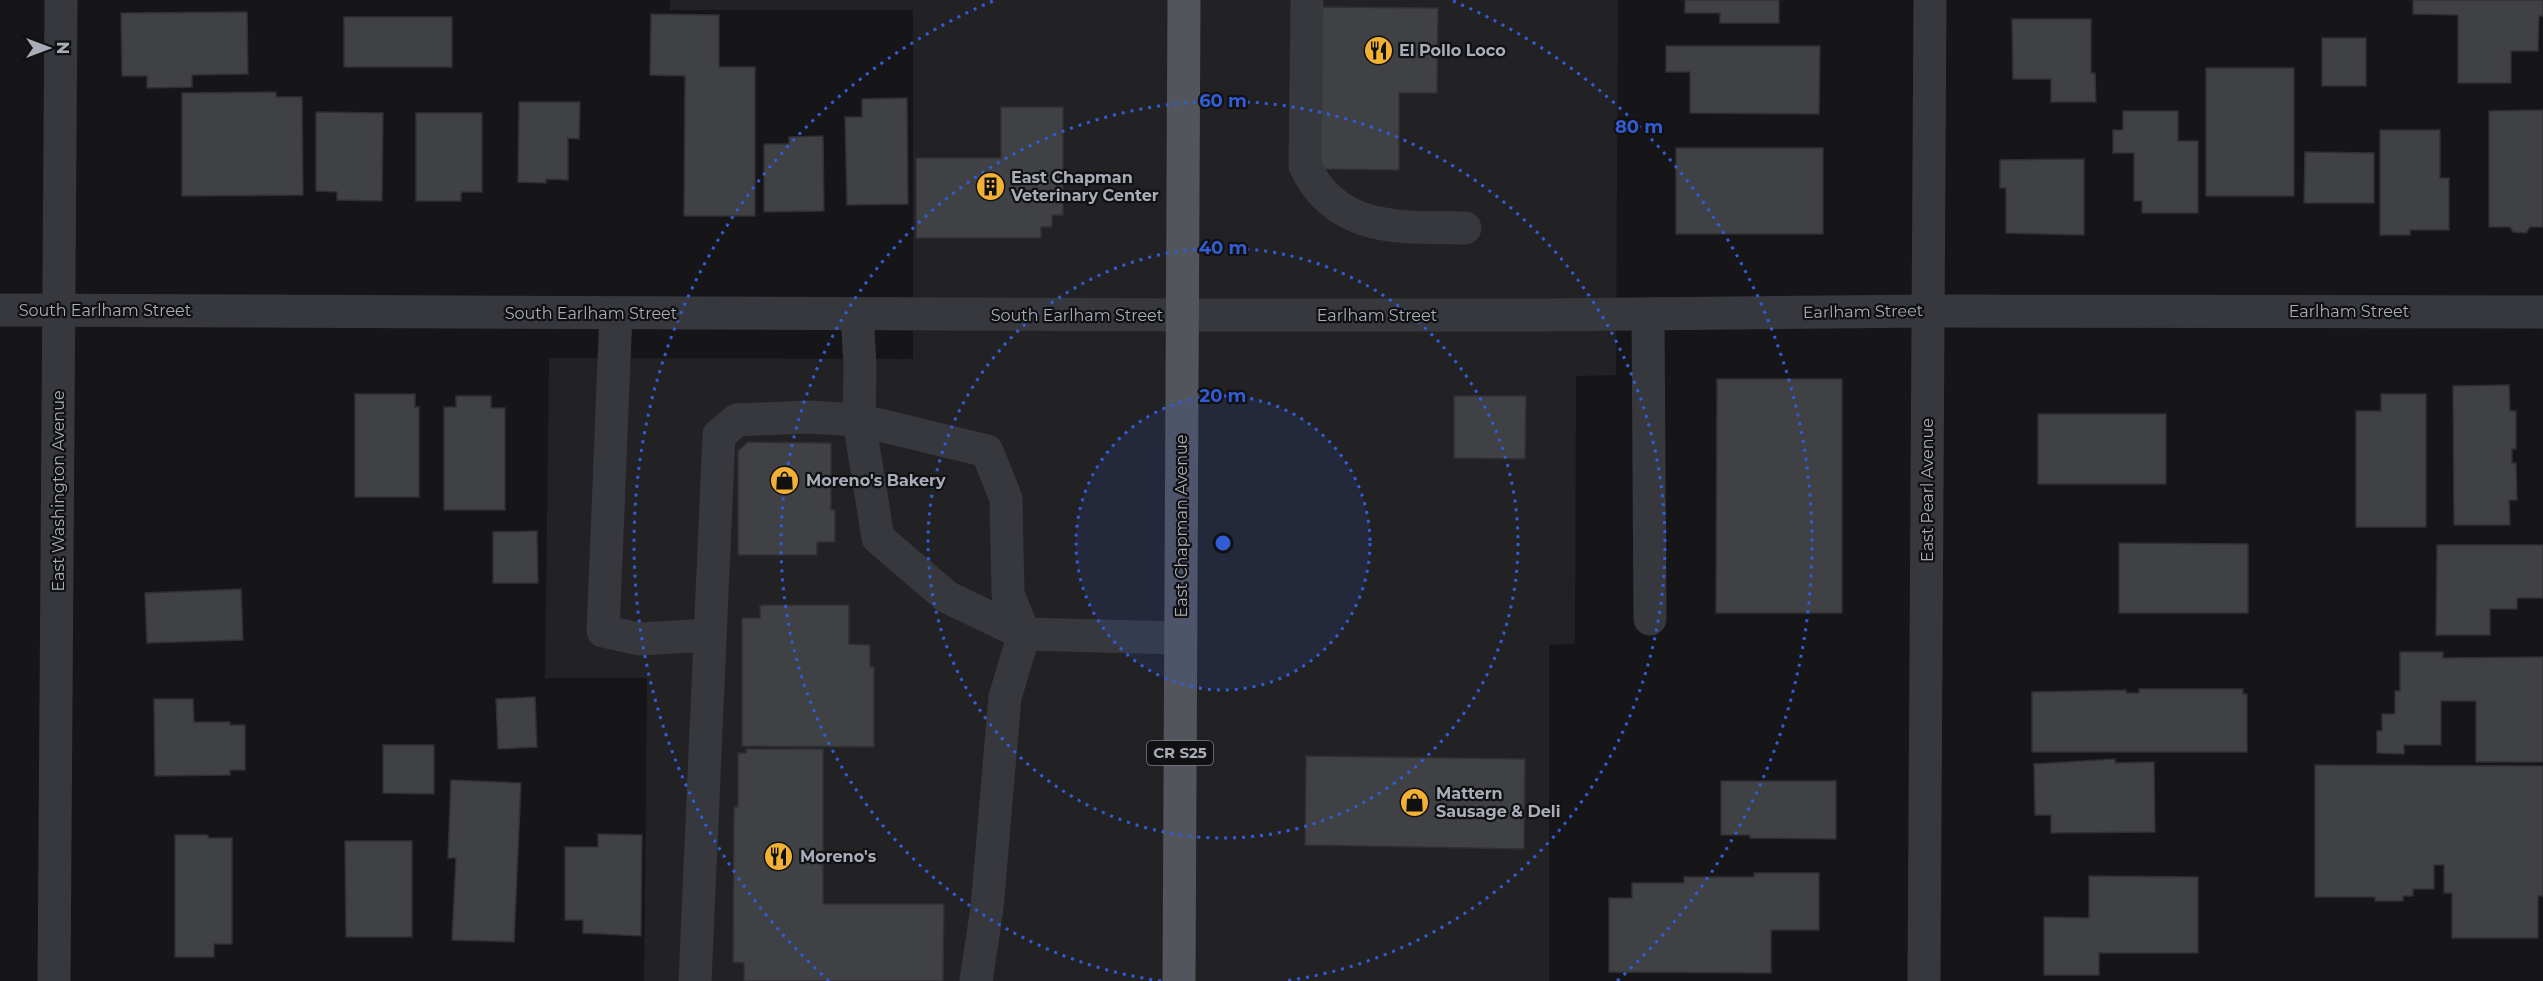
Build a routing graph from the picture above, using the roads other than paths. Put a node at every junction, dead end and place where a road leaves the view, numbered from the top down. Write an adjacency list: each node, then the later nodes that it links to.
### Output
1 (61, 0): 7 (street, East Washington Avenue)
2 (1184, 0): 13 (main road, East Chapman Avenue / CR S25)
3 (1307, 0): 5 (street)
4 (1930, 0): 8 (street, East Pearl Avenue)
5 (1465, 228)
6 (0, 310): 7 (street, South Earlham Street)
7 (59, 310): 10 (street, South Earlham Street); 19 (street, East Washington Avenue)
8 (1928, 310): 9 (street, Earlham Street); 12 (street, Earlham Street); 23 (street, East Pearl Avenue)
9 (2543, 312)
10 (616, 313): 11 (street, South Earlham Street); 17 (street)
11 (857, 314): 13 (street, South Earlham Street); 14 (street)
12 (1648, 314): 13 (street, Earlham Street); 15 (street)
13 (1183, 315): 18 (main road, East Chapman Avenue / CR S25)
14 (859, 420): 16 (street); 16 (street); 17 (street)
15 (1650, 619)
16 (1024, 634): 18 (street); 21 (street)
17 (710, 635): 20 (street)
18 (1180, 638): 22 (main road, East Chapman Avenue / CR S25)
19 (54, 981)
20 (695, 981)
21 (976, 981)
22 (1179, 981)
23 (1924, 981)

